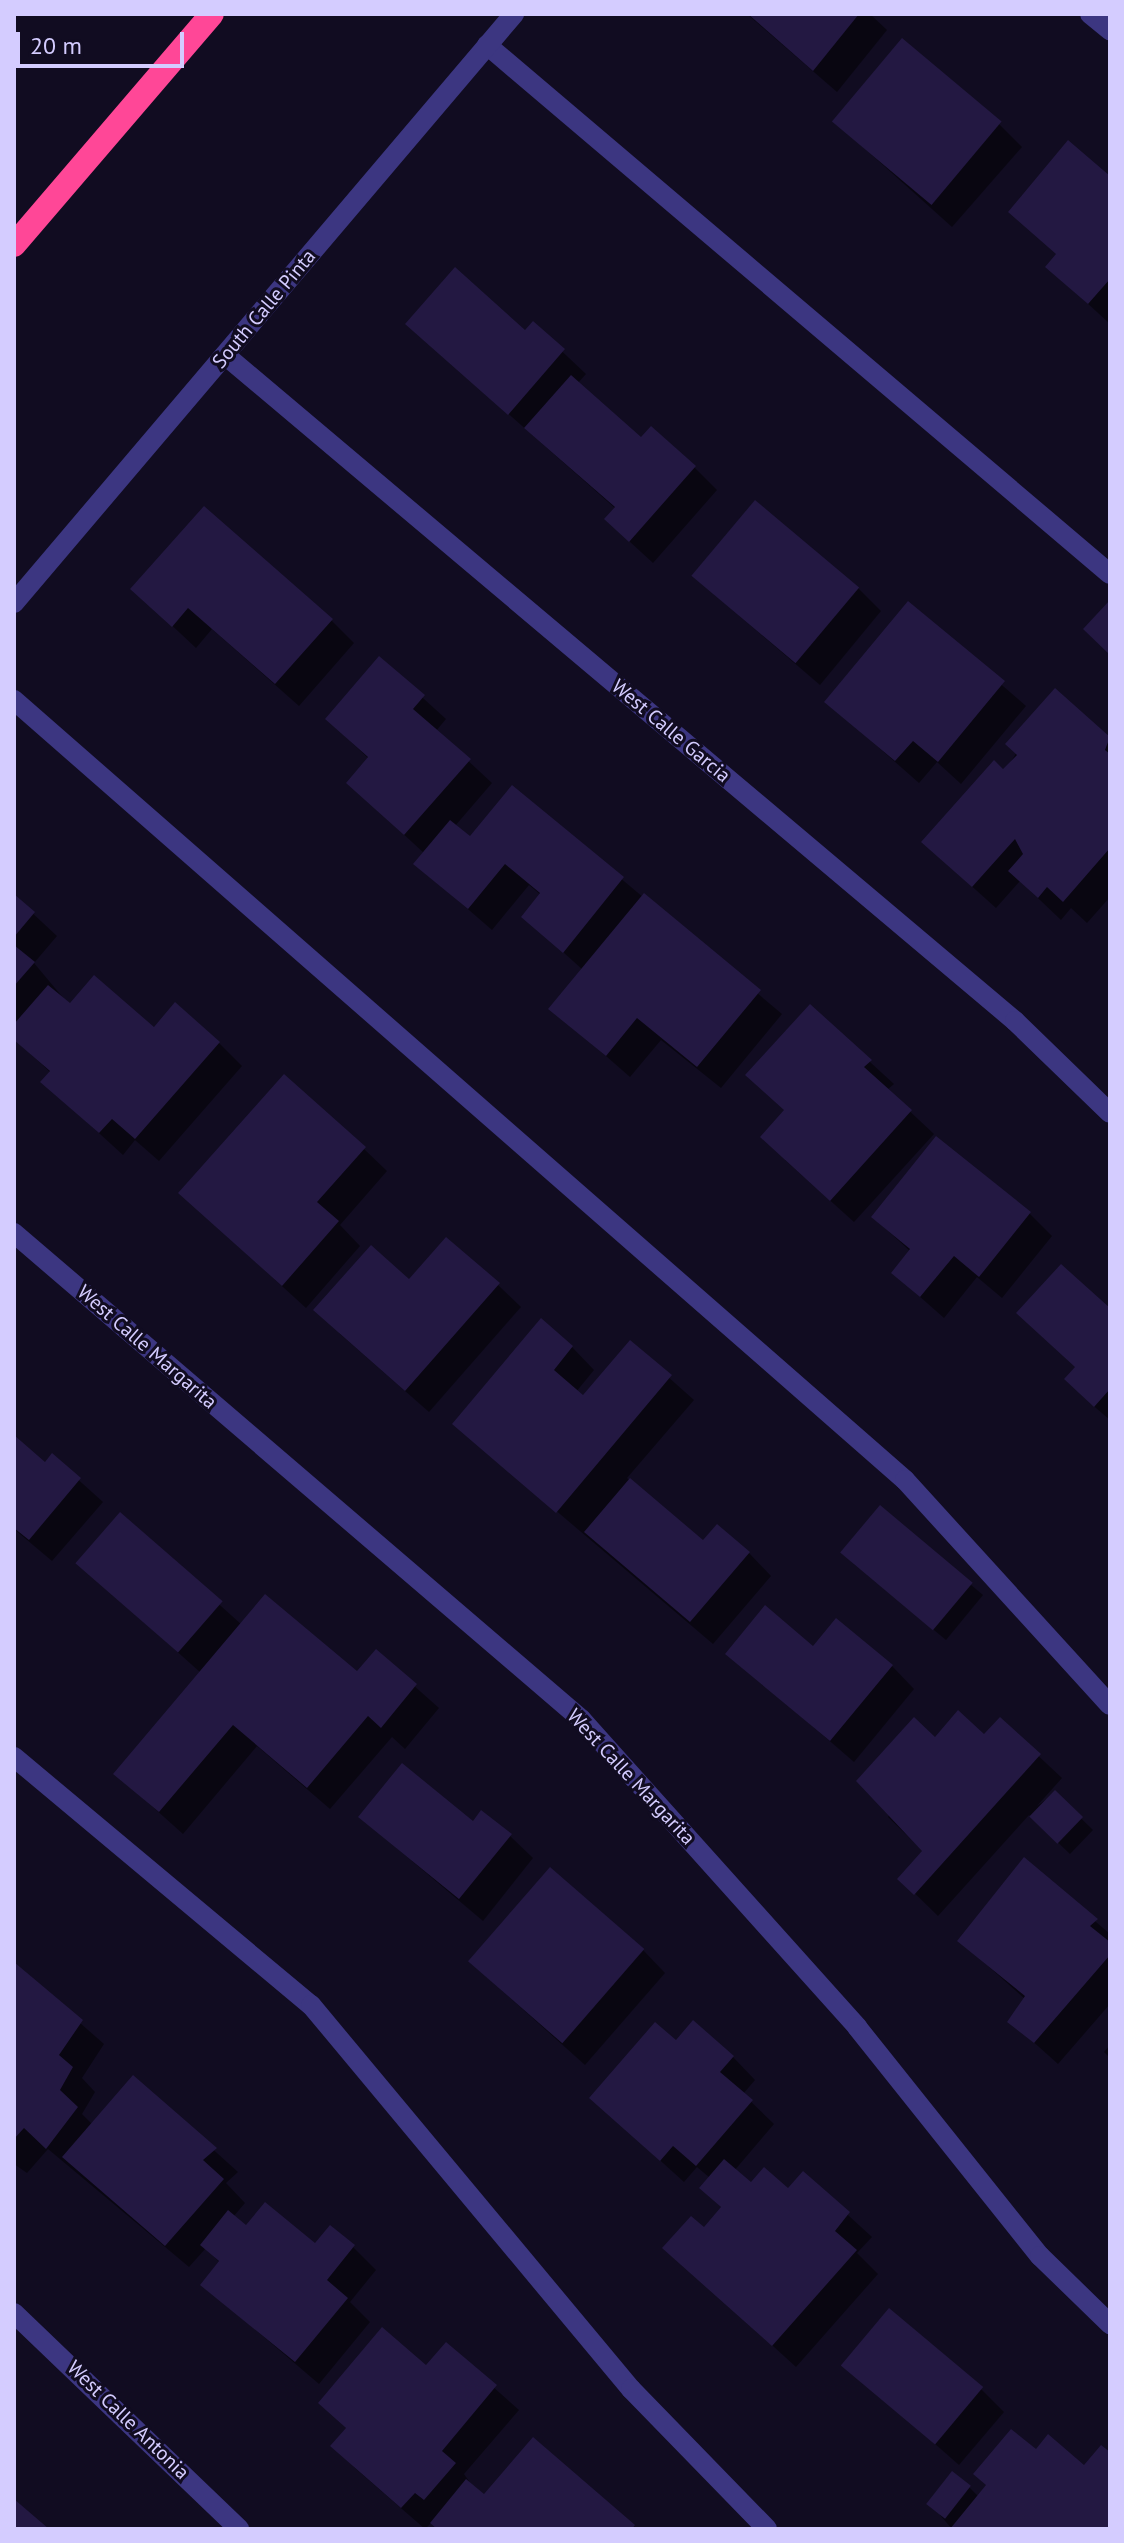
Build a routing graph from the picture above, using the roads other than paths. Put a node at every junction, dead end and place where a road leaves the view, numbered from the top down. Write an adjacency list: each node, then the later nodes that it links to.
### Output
1 (212, 14): 6 (highway)
2 (514, 14): 5 (street, South Calle Pinta)
3 (1090, 14): 4 (street)
4 (1110, 30)
5 (487, 45): 7 (street, South Calle Pinta); 8 (street)
6 (14, 245)
7 (225, 355): 9 (street, South Calle Pinta); 11 (street, West Calle Garcia)
8 (1110, 574)
9 (14, 603)
10 (14, 700): 13 (street)
11 (1110, 1113)
12 (14, 1233): 16 (street, West Calle Margarita)
13 (1110, 1705)
14 (14, 1757): 18 (street)
15 (14, 2313): 17 (street, West Calle Antonia)
16 (1110, 2324)
17 (239, 2529)
18 (767, 2529)

